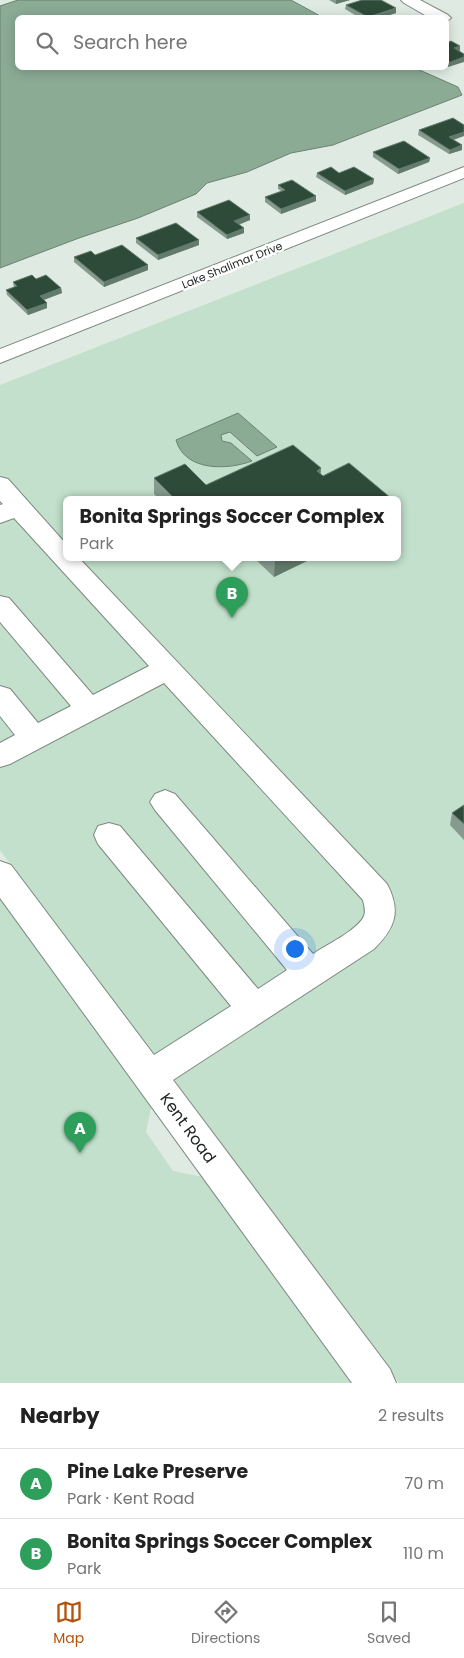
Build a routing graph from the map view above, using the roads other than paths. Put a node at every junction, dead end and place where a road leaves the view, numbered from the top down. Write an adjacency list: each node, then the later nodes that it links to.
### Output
1 (409, 0): 2 (street)
2 (438, 15)
3 (464, 172): 4 (street, Lake Shalimar Drive)
4 (0, 358)
5 (0, 485): 6 (street)
6 (9, 511): 8 (street)
7 (0, 605): 10 (street)
8 (167, 669): 10 (street); 16 (street)
9 (0, 696): 11 (street)
10 (90, 710): 11 (street)
11 (34, 738): 12 (street)
12 (0, 756)
13 (165, 802): 16 (street)
14 (109, 835): 17 (street)
15 (0, 874): 18 (street, Kent Road)
16 (309, 973): 17 (street)
17 (254, 1009): 18 (street)
18 (150, 1076): 19 (street, Kent Road)
19 (376, 1383)

